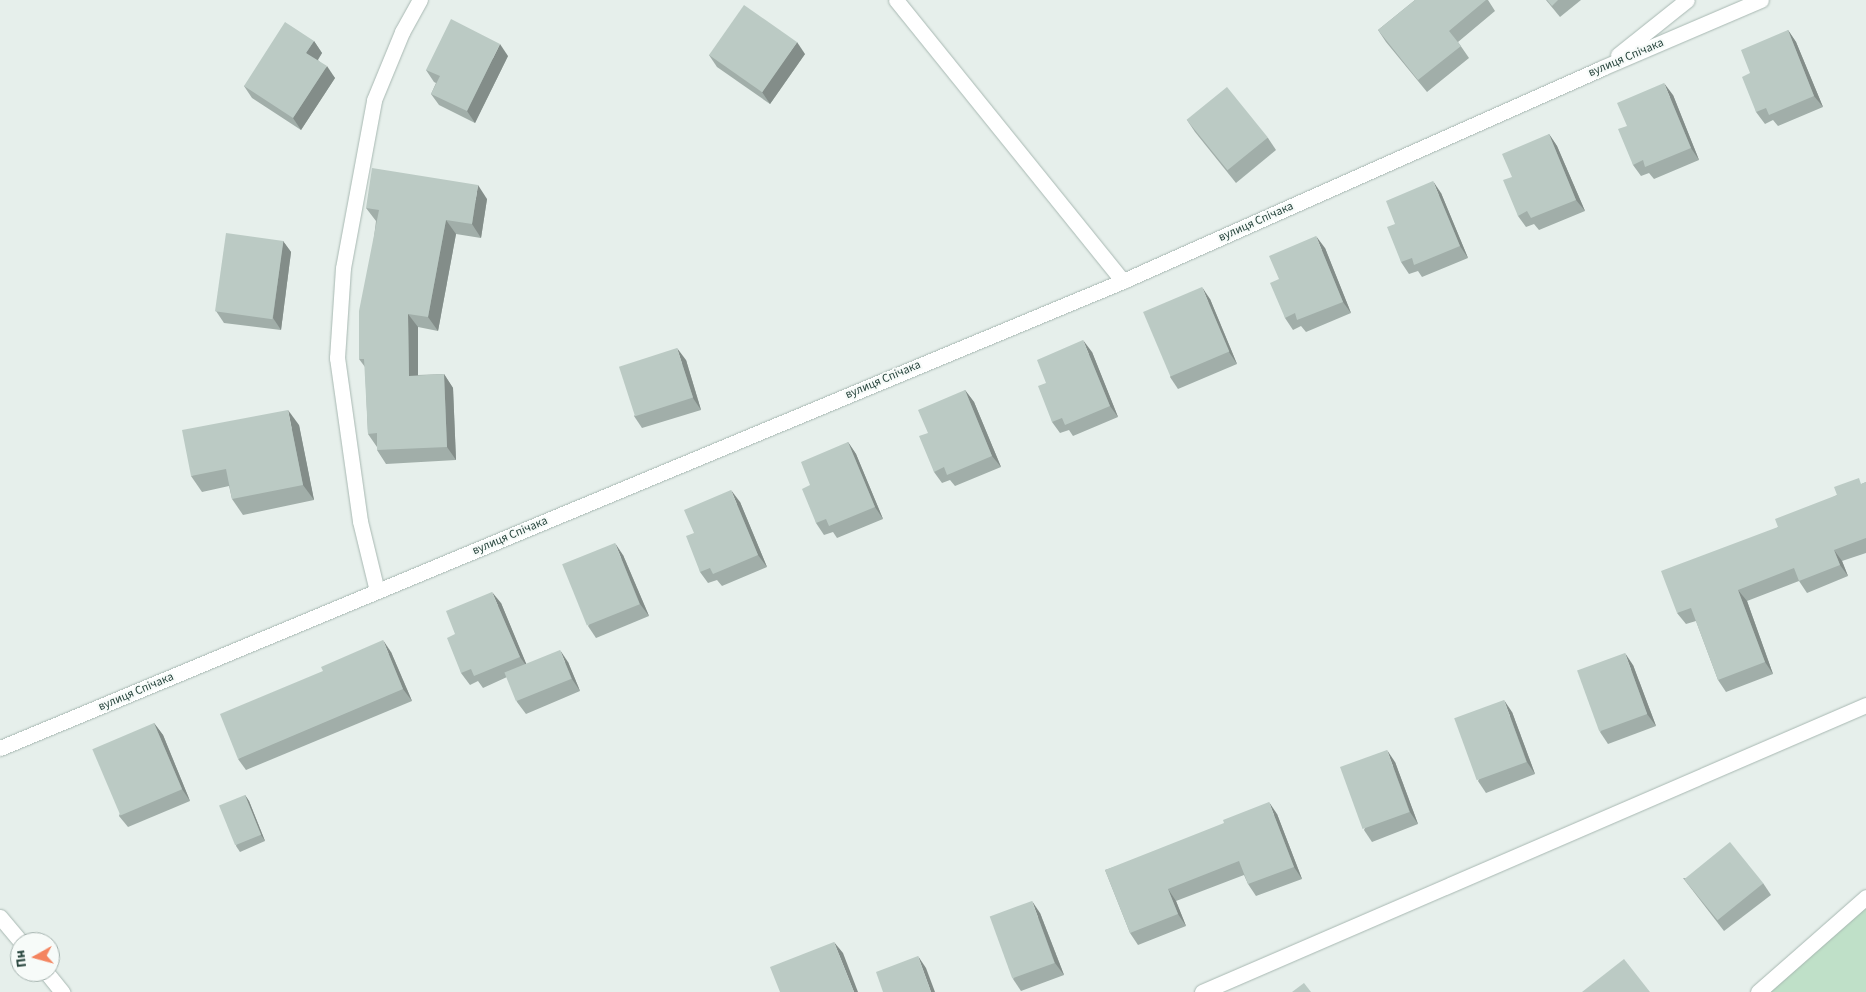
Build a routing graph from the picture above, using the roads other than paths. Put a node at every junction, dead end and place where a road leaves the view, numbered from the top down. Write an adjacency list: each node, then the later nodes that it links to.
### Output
1 (420, 0): 7 (street)
2 (896, 0): 6 (street)
3 (1687, 0): 5 (street)
4 (1761, 0): 5 (street, вулиця Спічака)
5 (1602, 68): 6 (street, вулиця Спічака)
6 (1123, 281): 7 (street, вулиця Спічака)
7 (377, 591): 9 (street, вулиця Спічака)
8 (1866, 705): 15 (street)
9 (0, 748)
10 (1866, 898): 16 (street)
11 (0, 917): 12 (street)
12 (13, 932)
13 (54, 982): 14 (street)
14 (62, 992)
15 (1202, 992)
16 (1758, 992)

